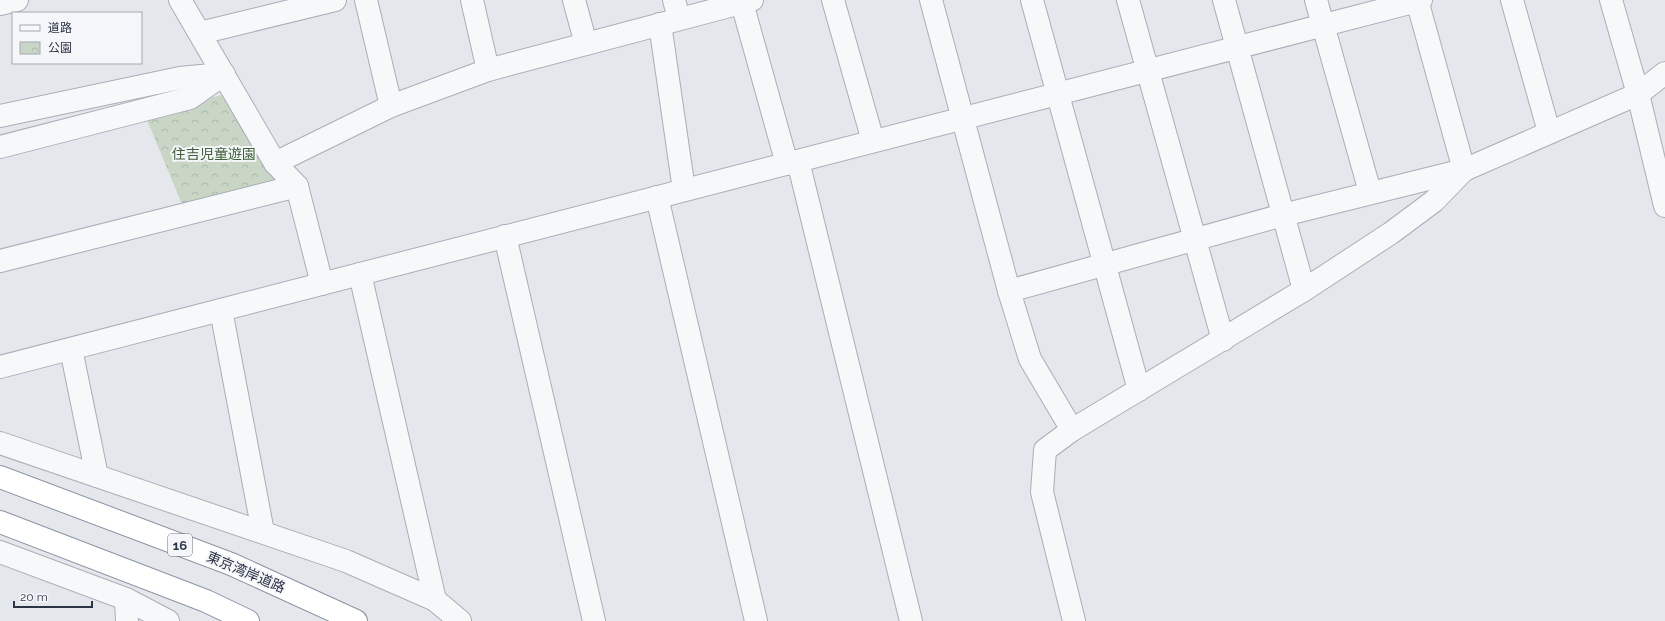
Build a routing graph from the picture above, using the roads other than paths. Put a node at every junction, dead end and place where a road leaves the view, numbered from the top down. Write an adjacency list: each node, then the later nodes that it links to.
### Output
1 (17, 0): 17 (street)
2 (180, 0): 20 (street)
3 (335, 0): 20 (street)
4 (366, 0): 29 (street)
5 (472, 0): 23 (street)
6 (574, 0): 21 (street)
7 (833, 0): 33 (street)
8 (930, 0): 31 (street)
9 (1032, 0): 27 (street)
10 (1128, 0): 24 (street)
11 (1224, 0): 22 (street)
12 (1316, 0): 19 (street)
13 (1419, 0): 19 (street); 37 (street)
14 (1512, 0): 32 (street)
15 (1611, 0): 28 (street)
16 (747, 1): 18 (street); 35 (street)
17 (0, 4)
18 (671, 14): 21 (street); 40 (street)
19 (1323, 25): 22 (street); 41 (street)
20 (200, 33): 26 (street)
21 (586, 44): 23 (street)
22 (1237, 48): 24 (street); 44 (street)
23 (488, 70): 29 (street)
24 (1147, 71): 27 (street); 46 (street)
25 (1665, 73): 28 (street)
26 (224, 74): 30 (street); 34 (street); 36 (street)
27 (1057, 94): 31 (street); 48 (street)
28 (1638, 94): 32 (street); 38 (street)
29 (391, 106): 36 (street)
30 (0, 116)
31 (963, 118): 33 (street); 52 (street)
32 (1549, 132): 37 (street)
33 (873, 141): 35 (street)
34 (0, 147)
35 (792, 162): 40 (street); 74 (street)
36 (275, 163): 39 (street)
37 (1464, 170): 41 (street); 51 (street)
38 (1661, 170): 43 (street)
39 (297, 186): 47 (street); 50 (street)
40 (684, 190): 42 (street)
41 (1370, 192): 44 (street)
42 (657, 198): 45 (street); 73 (street)
43 (1665, 206)
44 (1283, 215): 46 (street); 51 (street)
45 (505, 236): 49 (street); 72 (street)
46 (1195, 240): 48 (street); 54 (street)
47 (0, 261)
48 (1105, 266): 52 (street); 57 (street)
49 (360, 274): 50 (street); 66 (street)
50 (322, 284): 53 (street)
51 (1304, 290): 54 (street)
52 (1009, 291): 58 (street)
53 (220, 310): 55 (street); 63 (street)
54 (1223, 340): 57 (street)
55 (70, 349): 56 (street); 60 (street)
56 (0, 367)
57 (1139, 390): 58 (street)
58 (1072, 430): 75 (street)
59 (0, 443): 60 (street)
60 (97, 476): 63 (street)
61 (0, 477): 70 (highway, 東京湾岸道路 / 16)
62 (0, 522): 69 (highway)
63 (263, 532): 66 (street)
64 (0, 552): 65 (street)
65 (126, 599): 67 (street); 68 (street)
66 (435, 600): 71 (street)
67 (127, 621)
68 (168, 621)
69 (248, 621)
70 (356, 621)
71 (460, 621)
72 (594, 621)
73 (756, 621)
74 (911, 621)
75 (1074, 621)

